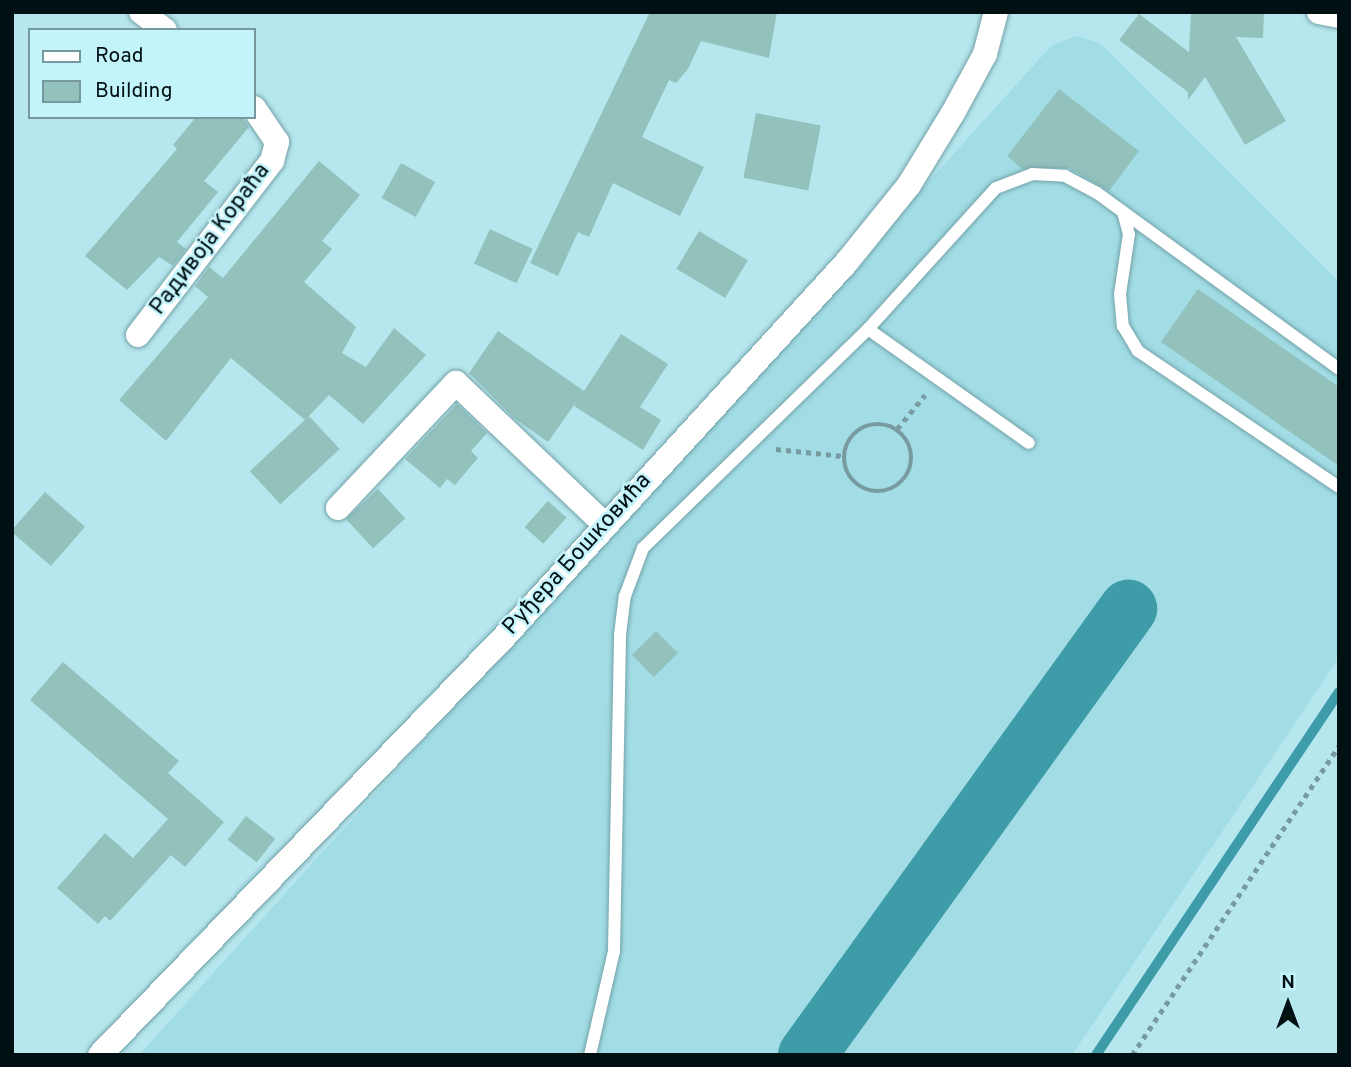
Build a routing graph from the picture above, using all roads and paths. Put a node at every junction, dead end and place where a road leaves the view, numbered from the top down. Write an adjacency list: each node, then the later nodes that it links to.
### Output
1 (141, 12): 5 (street)
2 (996, 12): 18 (street, Руђера Бошковића)
3 (1319, 12): 4 (street)
4 (1339, 16)
5 (163, 28)
6 (256, 111): 9 (street, Радивоја Кораћа)
7 (1123, 212): 8 (lane); 10 (lane); 16 (lane)
8 (869, 329): 11 (lane); 14 (lane)
9 (138, 335)
10 (1339, 369)
11 (939, 379): 12 (path); 13 (lane)
12 (897, 429): 15 (path); 15 (path)
13 (1029, 443)
14 (750, 446): 15 (path); 21 (lane)
15 (843, 456)
16 (1339, 487)
17 (338, 508): 18 (street)
18 (604, 524): 20 (street, Руђера Бошковића)
19 (1339, 746): 22 (path)
20 (100, 1055)
21 (590, 1055)
22 (1132, 1055)

